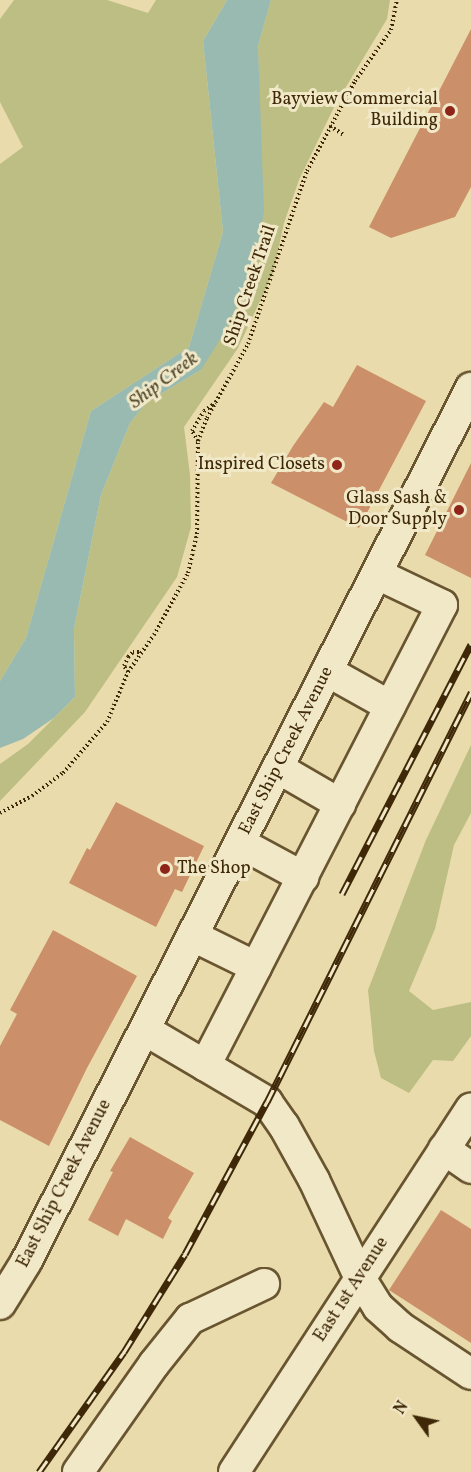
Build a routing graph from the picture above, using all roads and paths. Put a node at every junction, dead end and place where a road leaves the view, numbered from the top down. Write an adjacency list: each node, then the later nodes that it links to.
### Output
1 (397, 0): 2 (path, Ship Creek Trail)
2 (330, 126): 3 (path); 5 (path, Ship Creek Trail)
3 (344, 135)
4 (471, 388): 7 (street, East Ship Creek Avenue)
5 (216, 403): 6 (path, Ship Creek Trail); 6 (path)
6 (198, 441): 8 (path, Ship Creek Trail)
7 (377, 574): 9 (street, East Ship Creek Avenue); 11 (street)
8 (142, 652): 10 (path, Ship Creek Trail); 10 (path)
9 (327, 671): 11 (street); 12 (street, East Ship Creek Avenue)
10 (128, 672): 14 (path, Ship Creek Trail)
11 (390, 706): 13 (street)
12 (278, 768): 13 (street); 15 (street, East Ship Creek Avenue)
13 (340, 804): 16 (street)
14 (0, 813)
15 (240, 843): 16 (street); 17 (street, East Ship Creek Avenue)
16 (303, 877): 18 (street)
17 (193, 936): 18 (street); 19 (street, East Ship Creek Avenue)
18 (256, 968): 20 (street)
19 (145, 1030): 20 (street); 26 (street, East Ship Creek Avenue)
20 (205, 1066): 24 (street)
21 (471, 1108): 22 (street, East 1st Avenue)
22 (444, 1149): 23 (street); 24 (street, East 1st Avenue)
23 (471, 1168)
24 (360, 1278): 27 (street); 29 (street, East 1st Avenue)
25 (264, 1284): 28 (street)
26 (0, 1304)
27 (471, 1374)
28 (78, 1472)
29 (234, 1472)

